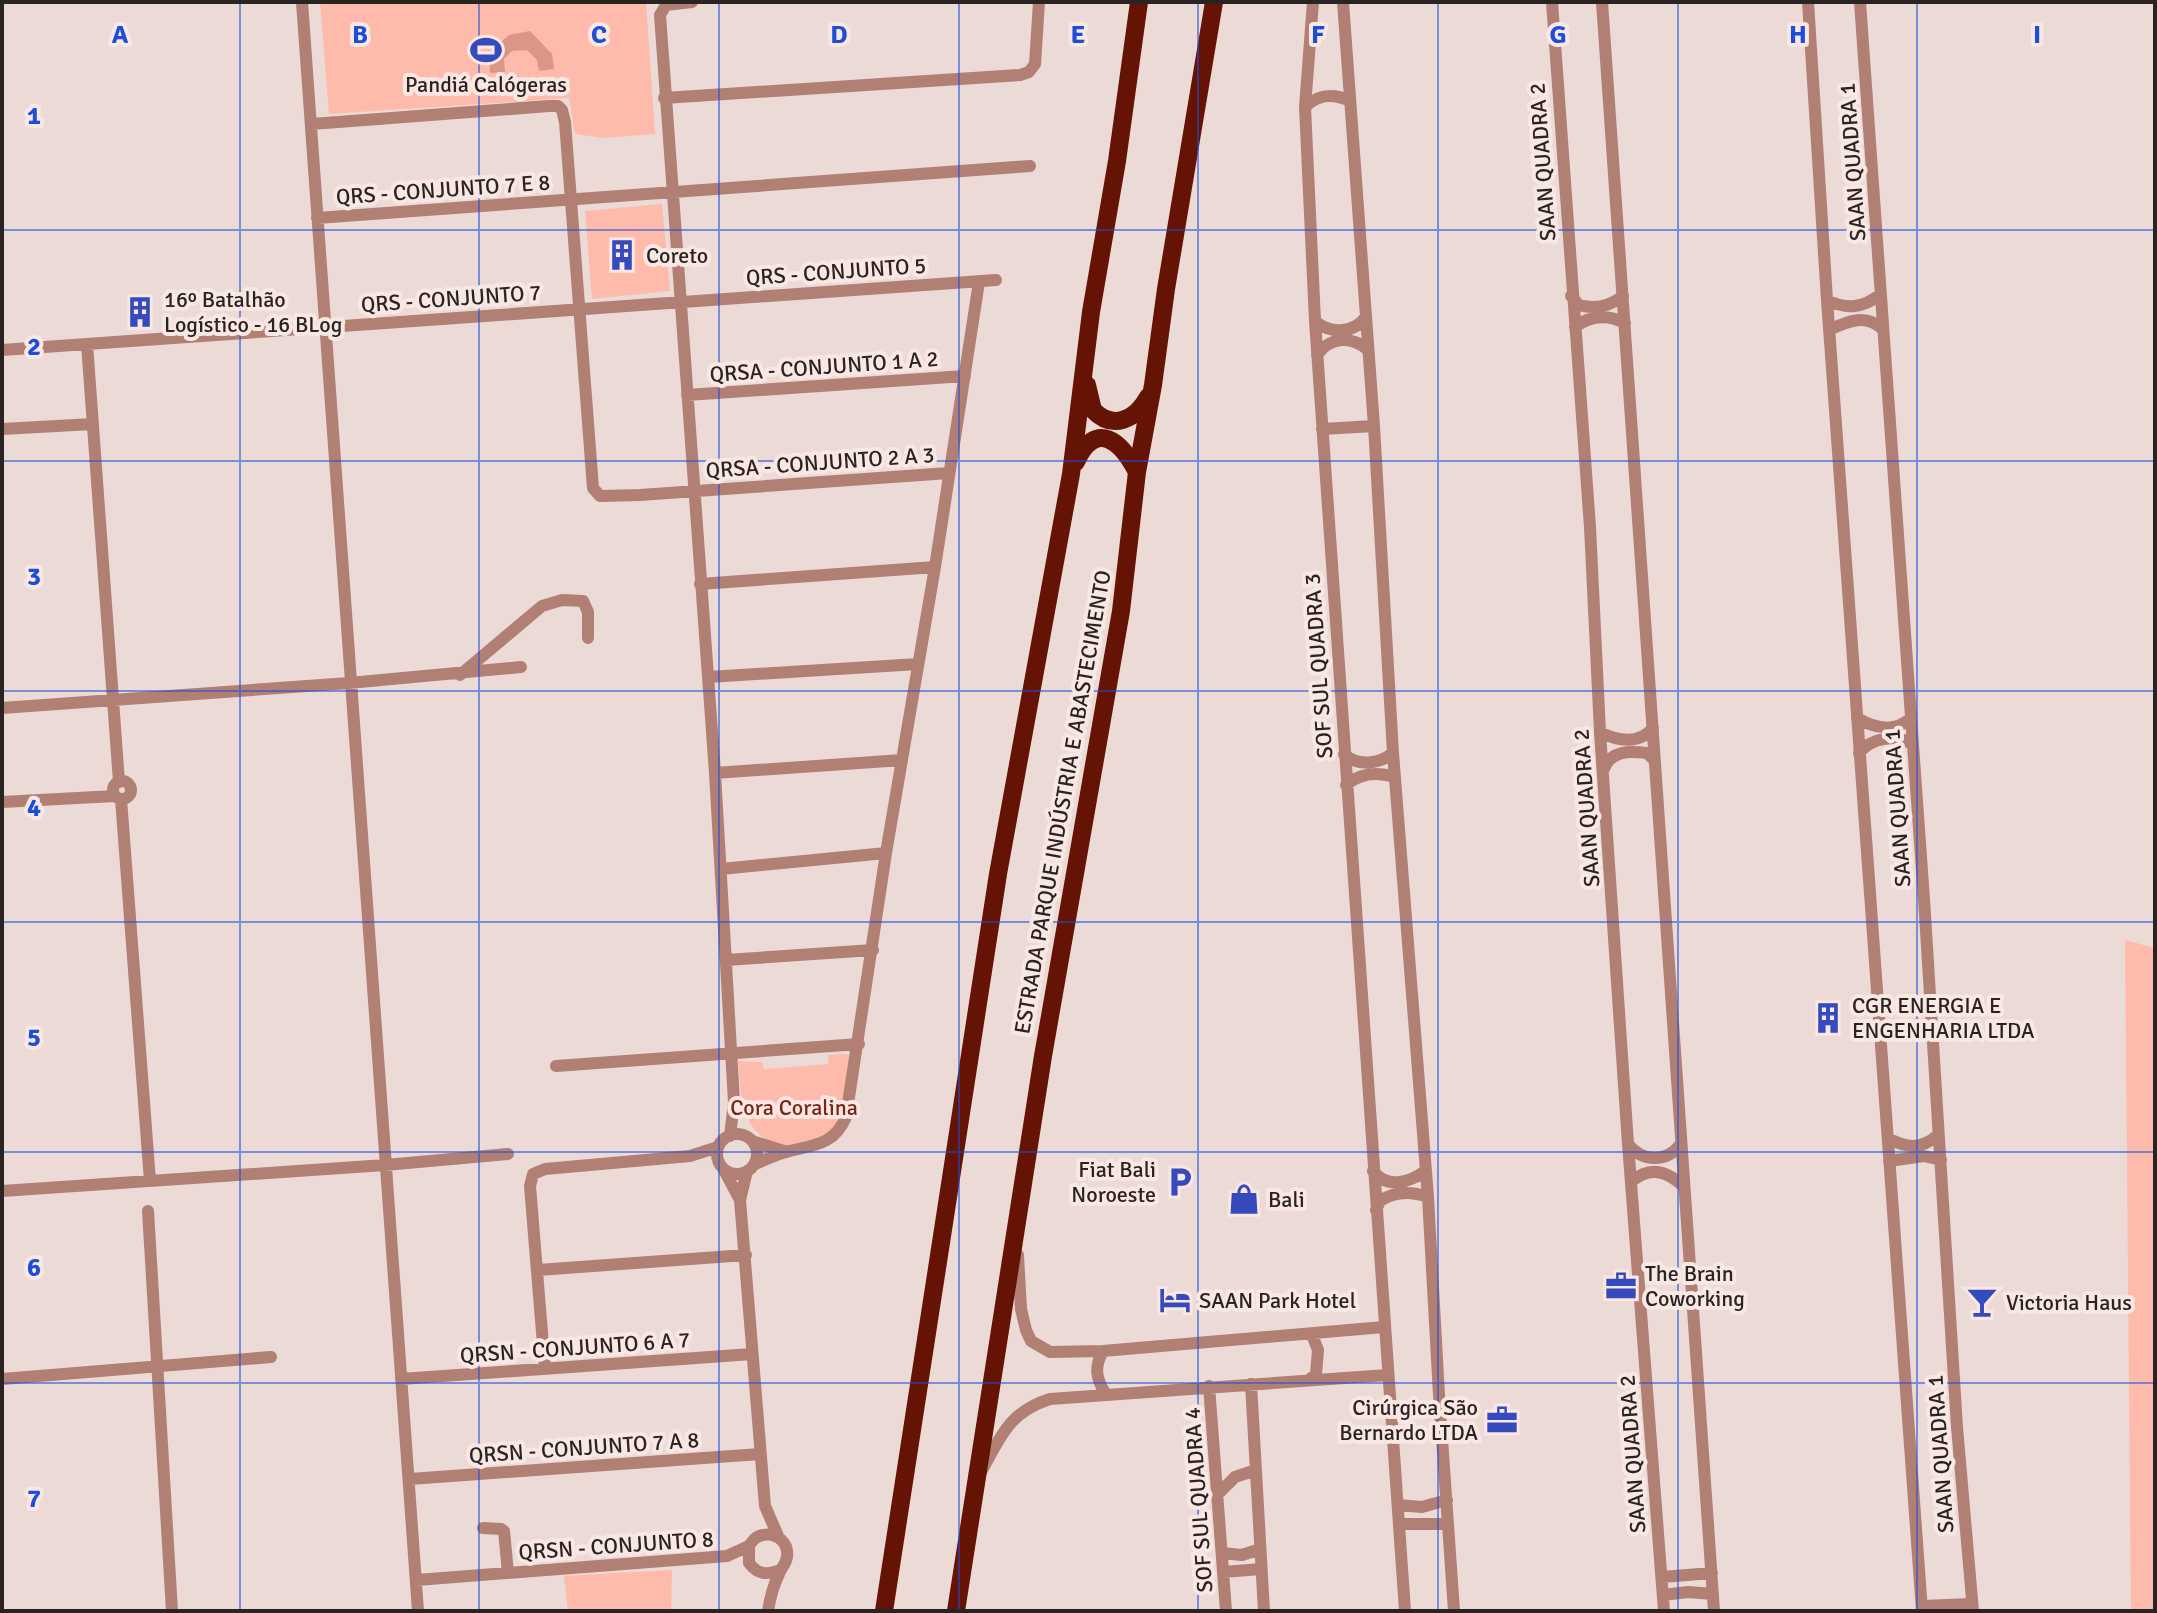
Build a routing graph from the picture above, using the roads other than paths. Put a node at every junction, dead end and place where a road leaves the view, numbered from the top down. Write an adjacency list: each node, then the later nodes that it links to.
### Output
1 (302, 2): 15 (street)
2 (692, 2): 12 (street)
3 (1039, 2): 12 (street)
4 (1139, 2): 39 (highway)
5 (1214, 2): 41 (highway, ESTRADA PARQUE INDÚSTRIA E ABASTECIMENTO)
6 (1313, 2): 14 (street, SOF SUL QUADRA 3)
7 (1343, 2): 13 (street)
8 (1552, 2): 23 (street, SAAN QUADRA 2)
9 (1602, 2): 24 (street)
10 (1808, 2): 25 (street)
11 (1860, 2): 22 (street, SAAN QUADRA 1)
12 (664, 98): 17 (street)
13 (1350, 101): 14 (street); 28 (street)
14 (1305, 107): 29 (street, SOF SUL QUADRA 3)
15 (312, 124): 18 (street); 19 (street)
16 (1030, 166): 17 (street, QRS - CONJUNTO 7 E 8)
17 (671, 193): 18 (street, QRS - CONJUNTO 7 E 8); 26 (street)
18 (571, 200): 19 (street, QRS - CONJUNTO 7 E 8); 27 (street)
19 (317, 218): 31 (street)
20 (996, 280): 21 (street, QRS - CONJUNTO 5)
21 (979, 282): 26 (street, QRS - CONJUNTO 5); 40 (street)
22 (1881, 294): 25 (street); 34 (street, SAAN QUADRA 1)
23 (1571, 296): 24 (street); 32 (street, SAAN QUADRA 2)
24 (1623, 296): 30 (street)
25 (1827, 300): 33 (street)
26 (679, 302): 27 (street, QRS - CONJUNTO 5); 42 (street)
27 (579, 310): 31 (street, QRS - CONJUNTO 7); 50 (street, QRSA - CONJUNTO 2 A 3)
28 (1366, 317): 29 (street); 37 (street)
29 (1315, 321): 38 (street, SOF SUL QUADRA 3)
30 (1625, 323): 32 (street); 63 (street)
31 (326, 327): 35 (street, QRS - CONJUNTO 7); 58 (street)
32 (1575, 327): 64 (street, SAAN QUADRA 2)
33 (1829, 330): 34 (street); 61 (street)
34 (1883, 330): 62 (street, SAAN QUADRA 1)
35 (87, 344): 36 (street, QRS - CONJUNTO 7); 43 (street)
36 (2, 350)
37 (1368, 350): 38 (street); 44 (street)
38 (1317, 355): 46 (street, SOF SUL QUADRA 3)
39 (1085, 375): 41 (highway); 49 (highway)
40 (965, 376): 42 (street, QRSA - CONJUNTO 1 A 2); 48 (street)
41 (1153, 385): 47 (highway, ESTRADA PARQUE INDÚSTRIA E ABASTECIMENTO)
42 (687, 395): 50 (street)
43 (93, 424): 45 (street); 59 (street)
44 (1374, 426): 46 (street); 66 (street)
45 (2, 429)
46 (1322, 429): 68 (street, SOF SUL QUADRA 3)
47 (1137, 472): 49 (highway); 110 (highway, ESTRADA PARQUE INDÚSTRIA E ABASTECIMENTO)
48 (949, 473): 50 (street, QRSA - CONJUNTO 2 A 3); 51 (street)
49 (1071, 474): 160 (highway)
50 (694, 491): 52 (street)
51 (935, 567): 52 (street); 54 (street)
52 (700, 584): 57 (street)
53 (588, 638): 56 (street)
54 (918, 664): 57 (street); 69 (street)
55 (521, 667): 56 (street)
56 (460, 675): 58 (street)
57 (708, 677): 72 (street)
58 (349, 683): 59 (street); 97 (street)
59 (112, 700): 60 (street); 75 (street)
60 (2, 708)
61 (1857, 718): 62 (street); 67 (street)
62 (1911, 718): 65 (street, SAAN QUADRA 1)
63 (1653, 728): 64 (street); 70 (street)
64 (1600, 732): 71 (street, SAAN QUADRA 2)
65 (1913, 745): 67 (street); 85 (street, SAAN QUADRA 1)
66 (1393, 753): 68 (street); 73 (street)
67 (1859, 753): 87 (street)
68 (1344, 754): 74 (street, SOF SUL QUADRA 3)
69 (902, 760): 72 (street); 77 (street)
70 (1654, 760): 71 (street); 90 (street)
71 (1604, 769): 89 (street, SAAN QUADRA 2)
72 (715, 773): 78 (street)
73 (1395, 777): 74 (street); 101 (street)
74 (1346, 785): 100 (street, SOF SUL QUADRA 3)
75 (118, 797): 76 (street); 102 (street)
76 (2, 802)
77 (886, 853): 78 (street); 79 (street)
78 (721, 869): 80 (street)
79 (873, 950): 80 (street); 81 (street)
80 (726, 960): 82 (street)
81 (859, 1044): 82 (street); 92 (street)
82 (731, 1054): 83 (street); 84 (street)
83 (556, 1066)
84 (734, 1102): 86 (street); 88 (street)
85 (1938, 1135): 87 (street); 95 (street, SAAN QUADRA 1)
86 (730, 1136): 88 (street); 91 (street)
87 (1888, 1138): 96 (street)
88 (750, 1139): 92 (street); 99 (street)
89 (1628, 1144): 90 (street); 103 (street, SAAN QUADRA 2)
90 (1680, 1145): 104 (street)
91 (718, 1147): 94 (street); 98 (street)
92 (787, 1152): 99 (street)
93 (508, 1154): 97 (street)
94 (690, 1156): 98 (street); 112 (street)
95 (1941, 1160): 96 (street); 155 (street, SAAN QUADRA 1)
96 (1889, 1161): 156 (street)
97 (385, 1165): 102 (street); 122 (street)
98 (723, 1168): 99 (street); 107 (street)
99 (751, 1168): 107 (street)
100 (1373, 1171): 101 (street); 109 (street, SOF SUL QUADRA 3)
101 (1425, 1171): 106 (street)
102 (150, 1181): 105 (street)
103 (1632, 1181): 104 (street); 150 (street, SAAN QUADRA 2)
104 (1683, 1186): 149 (street)
105 (2, 1191)
106 (1428, 1197): 109 (street); 132 (street)
107 (740, 1200): 111 (street)
108 (148, 1211): 118 (street)
109 (1375, 1211): 113 (street, SOF SUL QUADRA 3)
110 (1017, 1231): 115 (street); 130 (highway, ESTRADA PARQUE INDÚSTRIA E ABASTECIMENTO)
111 (746, 1255): 112 (street); 116 (street)
112 (538, 1270): 119 (street)
113 (1384, 1327): 114 (street); 120 (street, SOF SUL QUADRA 3)
114 (1312, 1335): 115 (street); 123 (street)
115 (1103, 1351): 126 (street)
116 (752, 1354): 119 (street, QRSN - CONJUNTO 6 A 7); 127 (street)
117 (271, 1357): 118 (street)
118 (158, 1367): 121 (street); 157 (street)
119 (545, 1369): 122 (street, QRSN - CONJUNTO 6 A 7)
120 (1387, 1375): 123 (street); 133 (street, SOF SUL QUADRA 3)
121 (2, 1379)
122 (401, 1379): 129 (street)
123 (1310, 1379): 124 (street)
124 (1251, 1384): 125 (street); 128 (street)
125 (1209, 1386): 126 (street); 131 (street, SOF SUL QUADRA 4)
126 (1105, 1393): 130 (street)
127 (760, 1454): 129 (street, QRSN - CONJUNTO 7 A 8); 134 (street)
128 (1256, 1470): 131 (street); 140 (street)
129 (410, 1479): 151 (street)
130 (974, 1485): 161 (highway, ESTRADA PARQUE INDÚSTRIA E ABASTECIMENTO)
131 (1218, 1494): 141 (street, SOF SUL QUADRA 4)
132 (1447, 1500): 133 (street); 136 (street)
133 (1398, 1505): 135 (street, SOF SUL QUADRA 3)
134 (765, 1506): 138 (street); 139 (street)
135 (1399, 1524): 136 (street); 164 (street, SOF SUL QUADRA 3)
136 (1448, 1524): 165 (street)
137 (483, 1528): 147 (street, QRSN - CONJUNTO 8)
138 (778, 1536): 139 (street); 145 (street)
139 (753, 1541): 142 (street, QRSN - CONJUNTO 8); 143 (street)
140 (1260, 1549): 141 (street); 144 (street)
141 (1222, 1553): 146 (street, SOF SUL QUADRA 4)
142 (727, 1556): 143 (street, QRSN - CONJUNTO 8); 147 (street, QRSN - CONJUNTO 8)
143 (749, 1563): 148 (street)
144 (1261, 1569): 146 (street); 163 (street)
145 (780, 1570): 148 (street); 154 (street)
146 (1223, 1572): 162 (street, SOF SUL QUADRA 4)
147 (508, 1573): 151 (street, QRSN - CONJUNTO 8)
148 (759, 1573): 154 (street)
149 (1712, 1573): 150 (street); 152 (street)
150 (1662, 1577): 153 (street, SAAN QUADRA 2)
151 (417, 1580): 158 (street)
152 (1713, 1594): 153 (street); 167 (street)
153 (1663, 1595): 166 (street, SAAN QUADRA 2)
154 (770, 1596): 159 (street)
155 (1972, 1608): 156 (street)
156 (1922, 1609)
157 (172, 1611)
158 (418, 1611)
159 (768, 1611)
160 (884, 1611)
161 (956, 1611)
162 (1226, 1611)
163 (1264, 1611)
164 (1405, 1611)
165 (1454, 1611)
166 (1664, 1611)
167 (1714, 1611)

